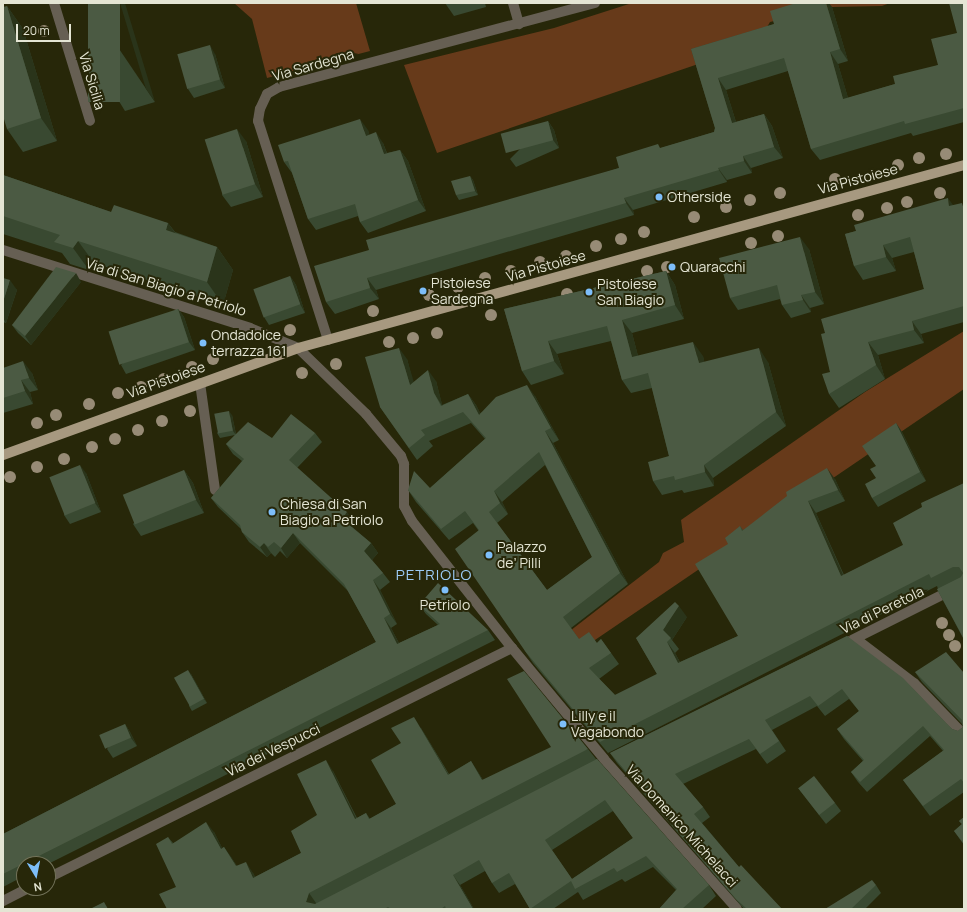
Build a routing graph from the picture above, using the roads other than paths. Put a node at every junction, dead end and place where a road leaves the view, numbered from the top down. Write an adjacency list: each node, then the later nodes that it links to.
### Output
1 (54, 3): 5 (street, Via Sicilia)
2 (513, 3): 4 (street)
3 (595, 3): 4 (street, Via Sardegna)
4 (519, 24): 8 (street, Via Sardegna)
5 (90, 121)
6 (964, 165): 8 (main road, Via Pistoiese)
7 (3, 250): 9 (street, Via di San Biagio a Petriolo)
8 (328, 340): 9 (main road, Via Pistoiese)
9 (298, 348): 10 (main road, Via Pistoiese); 15 (street, Via di San Biagio a Petriolo)
10 (200, 383): 11 (main road, Via Pistoiese); 12 (street)
11 (3, 455)
12 (215, 490)
13 (964, 584): 14 (street, Via di Peretola)
14 (856, 639): 16 (street, Via di Peretola); 17 (street)
15 (512, 648): 18 (street, Via di San Biagio a Petriolo); 19 (street, Via dei Vespucci)
16 (832, 650)
17 (964, 735)
18 (607, 761): 22 (street, Via Domenico Michelacci)
19 (56, 874)
20 (16, 894): 21 (street)
21 (3, 901)
22 (738, 909)

